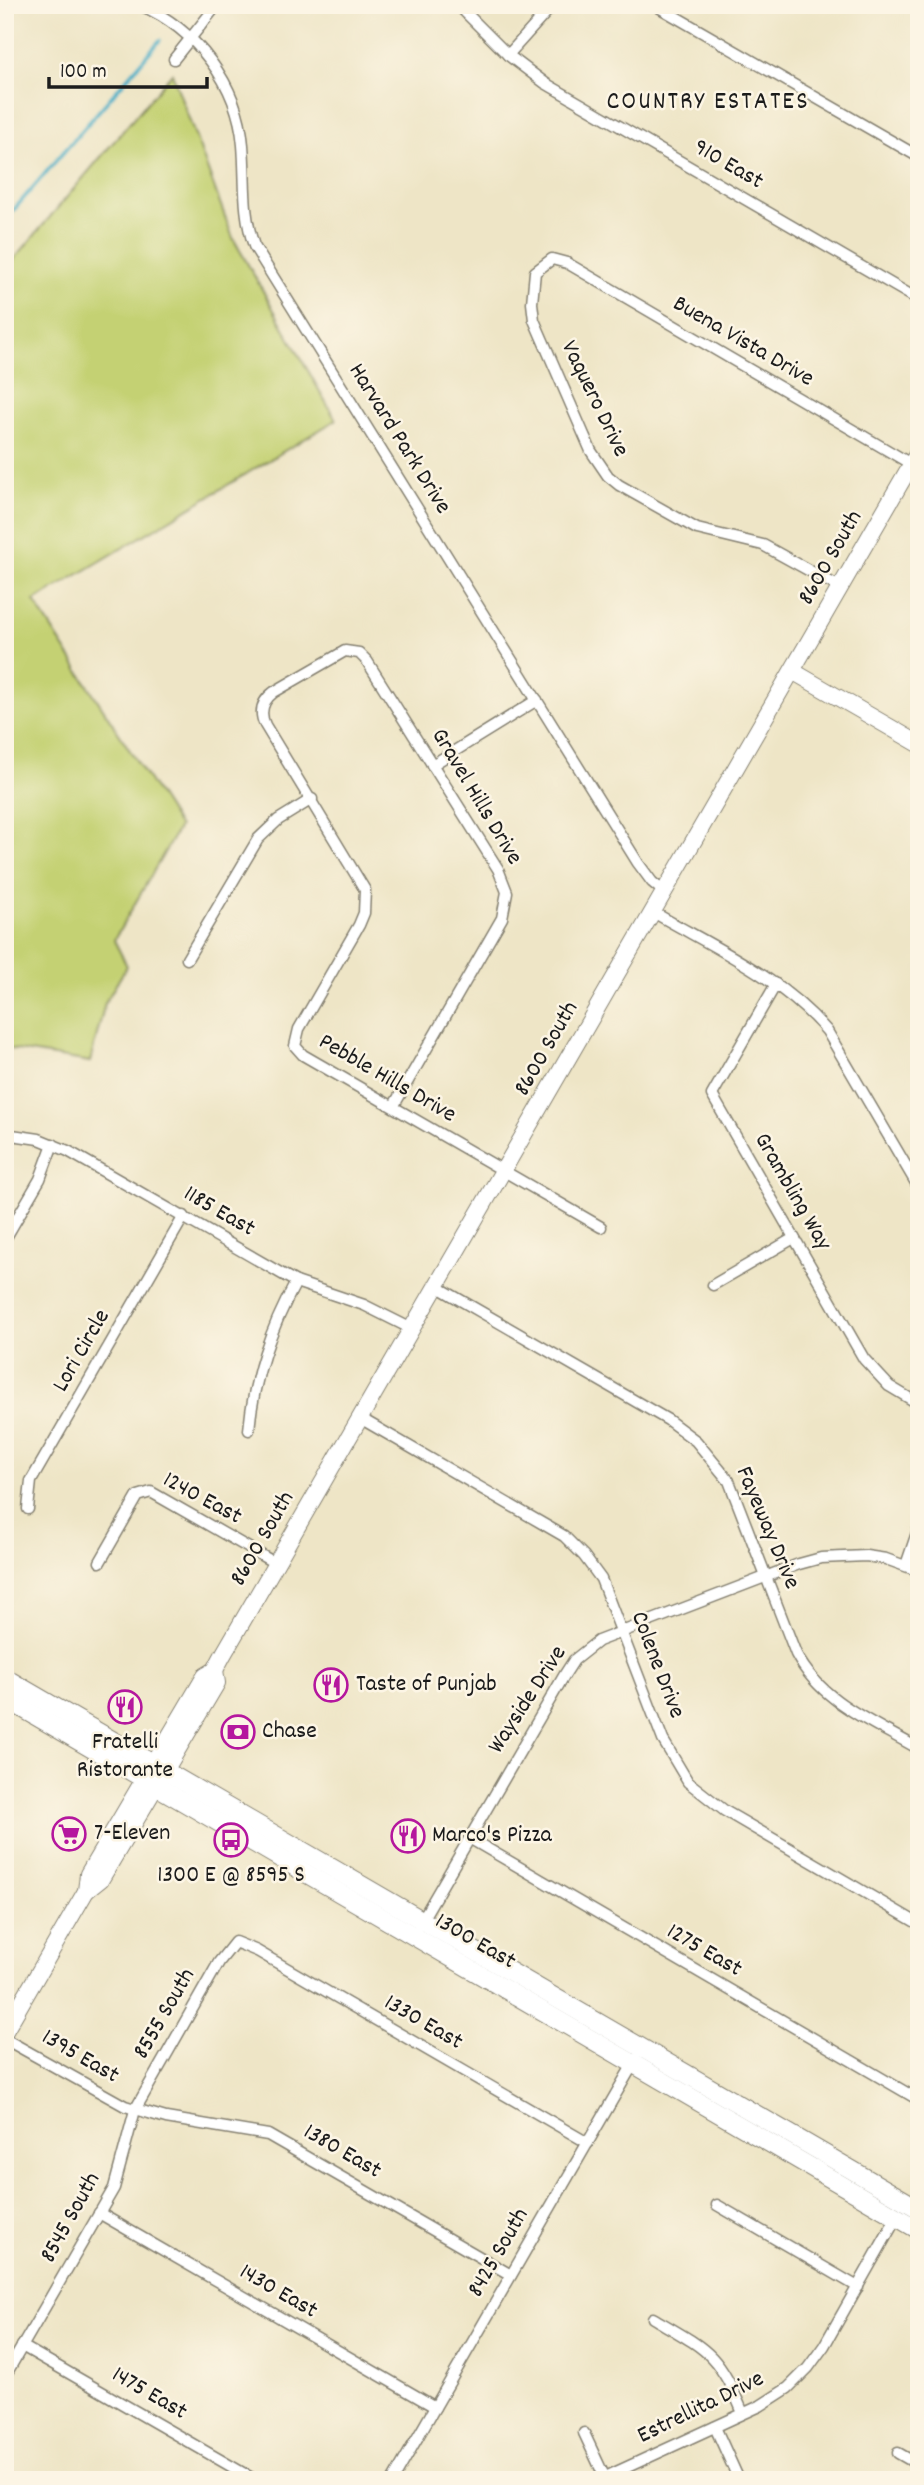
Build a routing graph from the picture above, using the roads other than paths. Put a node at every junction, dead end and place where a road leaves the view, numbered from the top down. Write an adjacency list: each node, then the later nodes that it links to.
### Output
1 (140, 5): 6 (street, Harvard Park Drive)
2 (217, 5): 6 (street)
3 (458, 5): 7 (street, 910 East)
4 (553, 5): 7 (street)
5 (654, 5): 9 (street)
6 (190, 38): 8 (street); 15 (street, Harvard Park Drive)
7 (508, 55): 11 (street, 910 East)
8 (174, 59)
9 (919, 157)
10 (552, 259): 12 (street, Buena Vista Drive); 13 (street, Vaquero Drive)
11 (919, 300)
12 (915, 457): 13 (main road, 8600 South)
13 (839, 587): 14 (main road, 8600 South)
14 (794, 672): 17 (main road); 20 (main road, 8600 South)
15 (537, 700): 18 (street); 20 (street, Harvard Park Drive)
16 (262, 707): 18 (street, Gravel Hills Drive); 19 (street, Pebble Hills Drive)
17 (919, 744)
18 (432, 765): 24 (street, Gravel Hills Drive)
19 (312, 799): 22 (street); 24 (street, Pebble Hills Drive)
20 (664, 892): 21 (main road, 8600 South)
21 (653, 912): 23 (street); 27 (main road, 8600 South)
22 (187, 959)
23 (776, 984): 28 (street); 31 (street, Grambling Way)
24 (393, 1107): 27 (street, Pebble Hills Drive)
25 (5, 1134): 26 (street, 1185 East)
26 (52, 1144): 29 (street, 1185 East); 32 (street)
27 (503, 1171): 30 (street, Pebble Hills Drive); 35 (main road, 8600 South)
28 (919, 1188)
29 (184, 1216): 33 (street, 1185 East); 40 (street, Lori Circle)
30 (601, 1227)
31 (794, 1238): 34 (street); 37 (street, Grambling Way)
32 (5, 1239)
33 (296, 1282): 36 (street, 1185 East); 39 (street)
34 (713, 1285)
35 (436, 1286): 36 (main road, 8600 South); 46 (street, Fayeway Drive)
36 (412, 1329): 38 (main road, 8600 South)
37 (919, 1404)
38 (360, 1418): 43 (main road, 8600 South); 47 (street, Colene Drive)
39 (249, 1430)
40 (28, 1509)
41 (919, 1527): 44 (street)
42 (100, 1562): 43 (street, 1240 East)
43 (275, 1563): 51 (main road, 8600 South)
44 (906, 1565): 45 (street, Wayside Drive); 46 (street, Wayside Drive)
45 (919, 1571)
46 (766, 1577): 47 (street, Wayside Drive); 50 (street, Fayeway Drive)
47 (621, 1631): 52 (street, Wayside Drive); 53 (street, Colene Drive)
48 (5, 1678): 51 (main road, 1300 East)
49 (5, 1698): 51 (main road, 1300 East)
50 (919, 1749)
51 (154, 1775): 54 (main road, 1300 East); 56 (main road, 8600 South)
52 (469, 1838): 54 (street, Wayside Drive); 59 (street, 1275 East)
53 (919, 1924)
54 (418, 1927): 58 (main road, 1300 East)
55 (235, 1942): 60 (street, 8555 South); 61 (street, 1330 East)
56 (5, 2031)
57 (5, 2039): 60 (street, 1395 East)
58 (638, 2055): 61 (street, 8425 South); 63 (main road, 1300 East); 65 (main road, 1300 East)
59 (919, 2100)
60 (135, 2110): 64 (street, 8545 South); 67 (street, 1380 East)
61 (588, 2143): 67 (street, 8425 South)
62 (718, 2205): 68 (street)
63 (919, 2208)
64 (99, 2213): 70 (street, 8545 South); 72 (street, 1430 East)
65 (897, 2217): 66 (main road, 1300 East); 68 (street, Estrellita Drive)
66 (919, 2230)
67 (511, 2275): 72 (street, 8425 South)
68 (858, 2287): 73 (street, Estrellita Drive)
69 (653, 2318): 73 (street)
70 (22, 2346): 71 (street, 8545 South); 79 (street, 1475 East)
71 (5, 2376)
72 (435, 2407): 80 (street, 8425 South)
73 (743, 2413): 74 (street, Estrellita Drive)
74 (715, 2427): 78 (street, Estrellita Drive); 81 (street)
75 (584, 2433): 78 (street)
76 (898, 2453): 77 (street)
77 (919, 2465)
78 (603, 2479)
79 (255, 2480)
80 (393, 2480)
81 (739, 2480)

